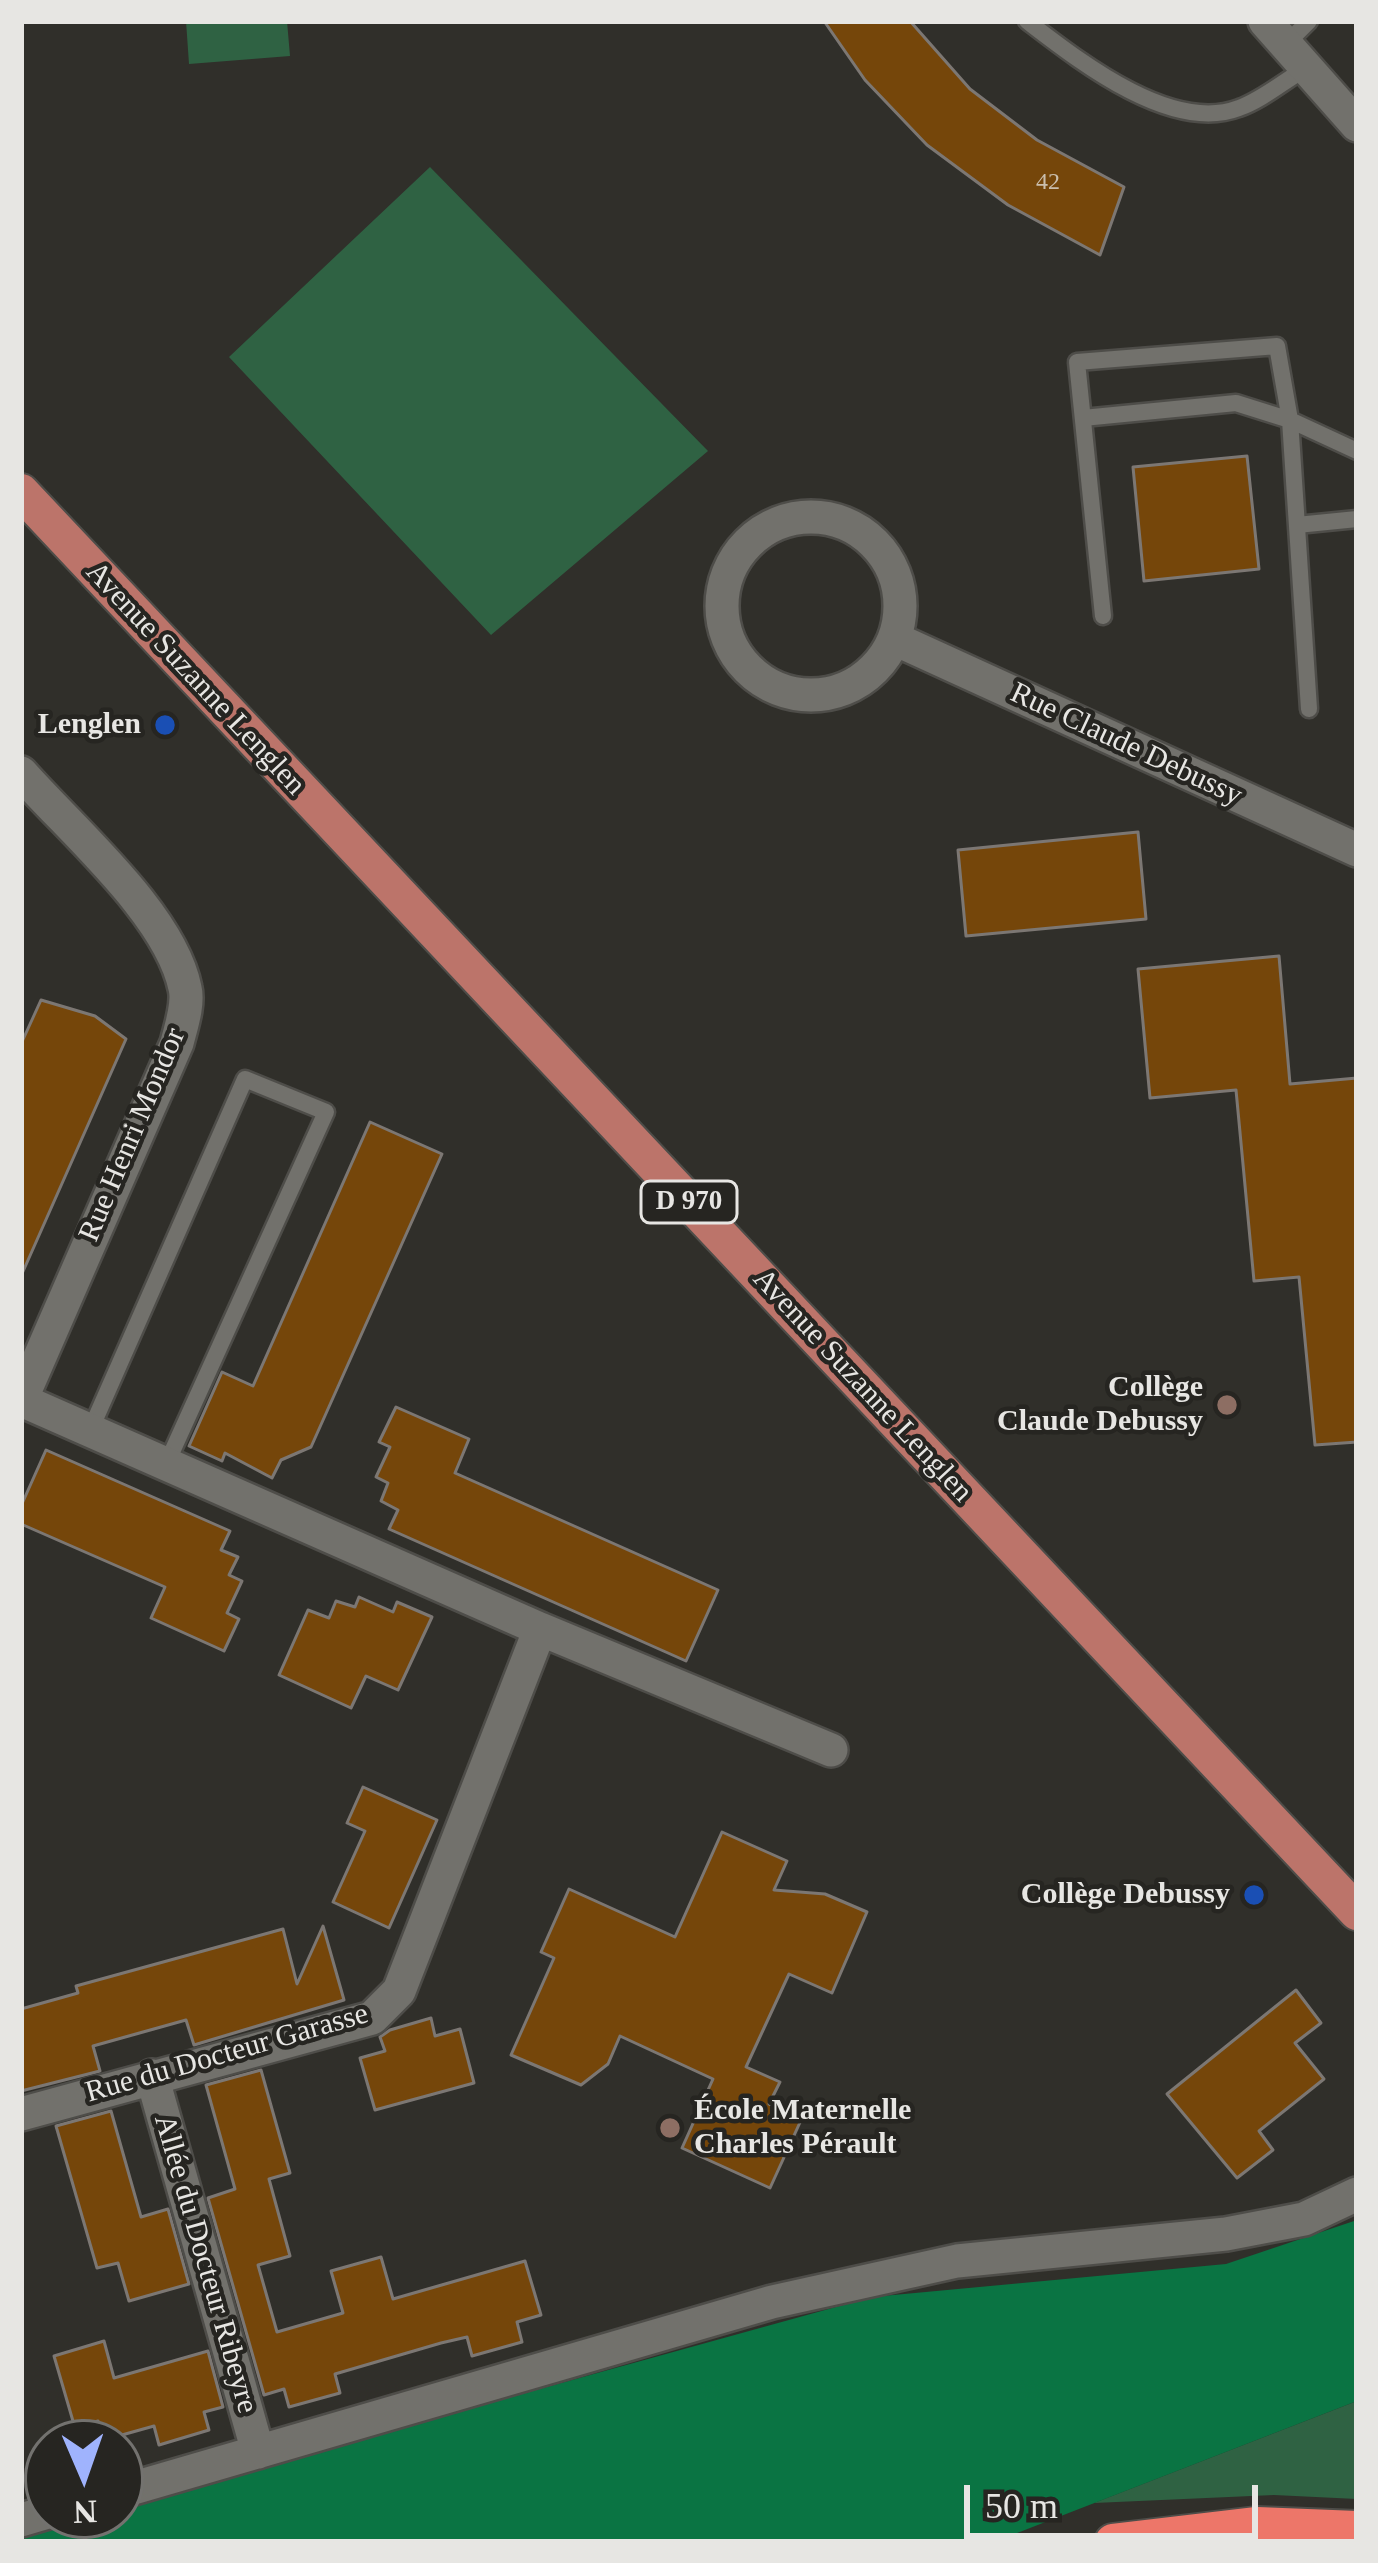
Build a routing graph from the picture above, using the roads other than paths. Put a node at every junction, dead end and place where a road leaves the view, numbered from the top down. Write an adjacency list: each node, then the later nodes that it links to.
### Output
1 (1027, 21): 3 (lane)
2 (1309, 21): 3 (lane)
3 (1285, 45): 4 (street)
4 (1357, 125)
5 (1083, 418): 6 (lane); 6 (lane); 11 (lane)
6 (1290, 420): 7 (lane); 10 (lane)
7 (1357, 451)
8 (21, 492): 21 (main road, Avenue Suzanne Lenglen / D 970)
9 (1357, 519): 10 (lane)
10 (1297, 525): 13 (lane)
11 (1103, 616)
12 (895, 639): 12 (street); 15 (street, Rue Claude Debussy)
13 (1309, 709)
14 (21, 772): 16 (street, Rue Henri Mondor)
15 (1357, 850)
16 (21, 1400): 17 (street)
17 (90, 1431): 18 (street); 18 (lane)
18 (166, 1465): 19 (street)
19 (540, 1629): 20 (street); 22 (street, Rue du Docteur Garasse)
20 (831, 1750)
21 (1357, 1912)
22 (152, 2076): 23 (street, Rue du Docteur Garasse); 25 (street, Allée du Docteur Ribeyre)
23 (21, 2114)
24 (1357, 2194): 25 (street)
25 (258, 2452): 26 (street)
26 (144, 2485)
27 (1357, 2529): 28 (highway)
28 (1113, 2542)

